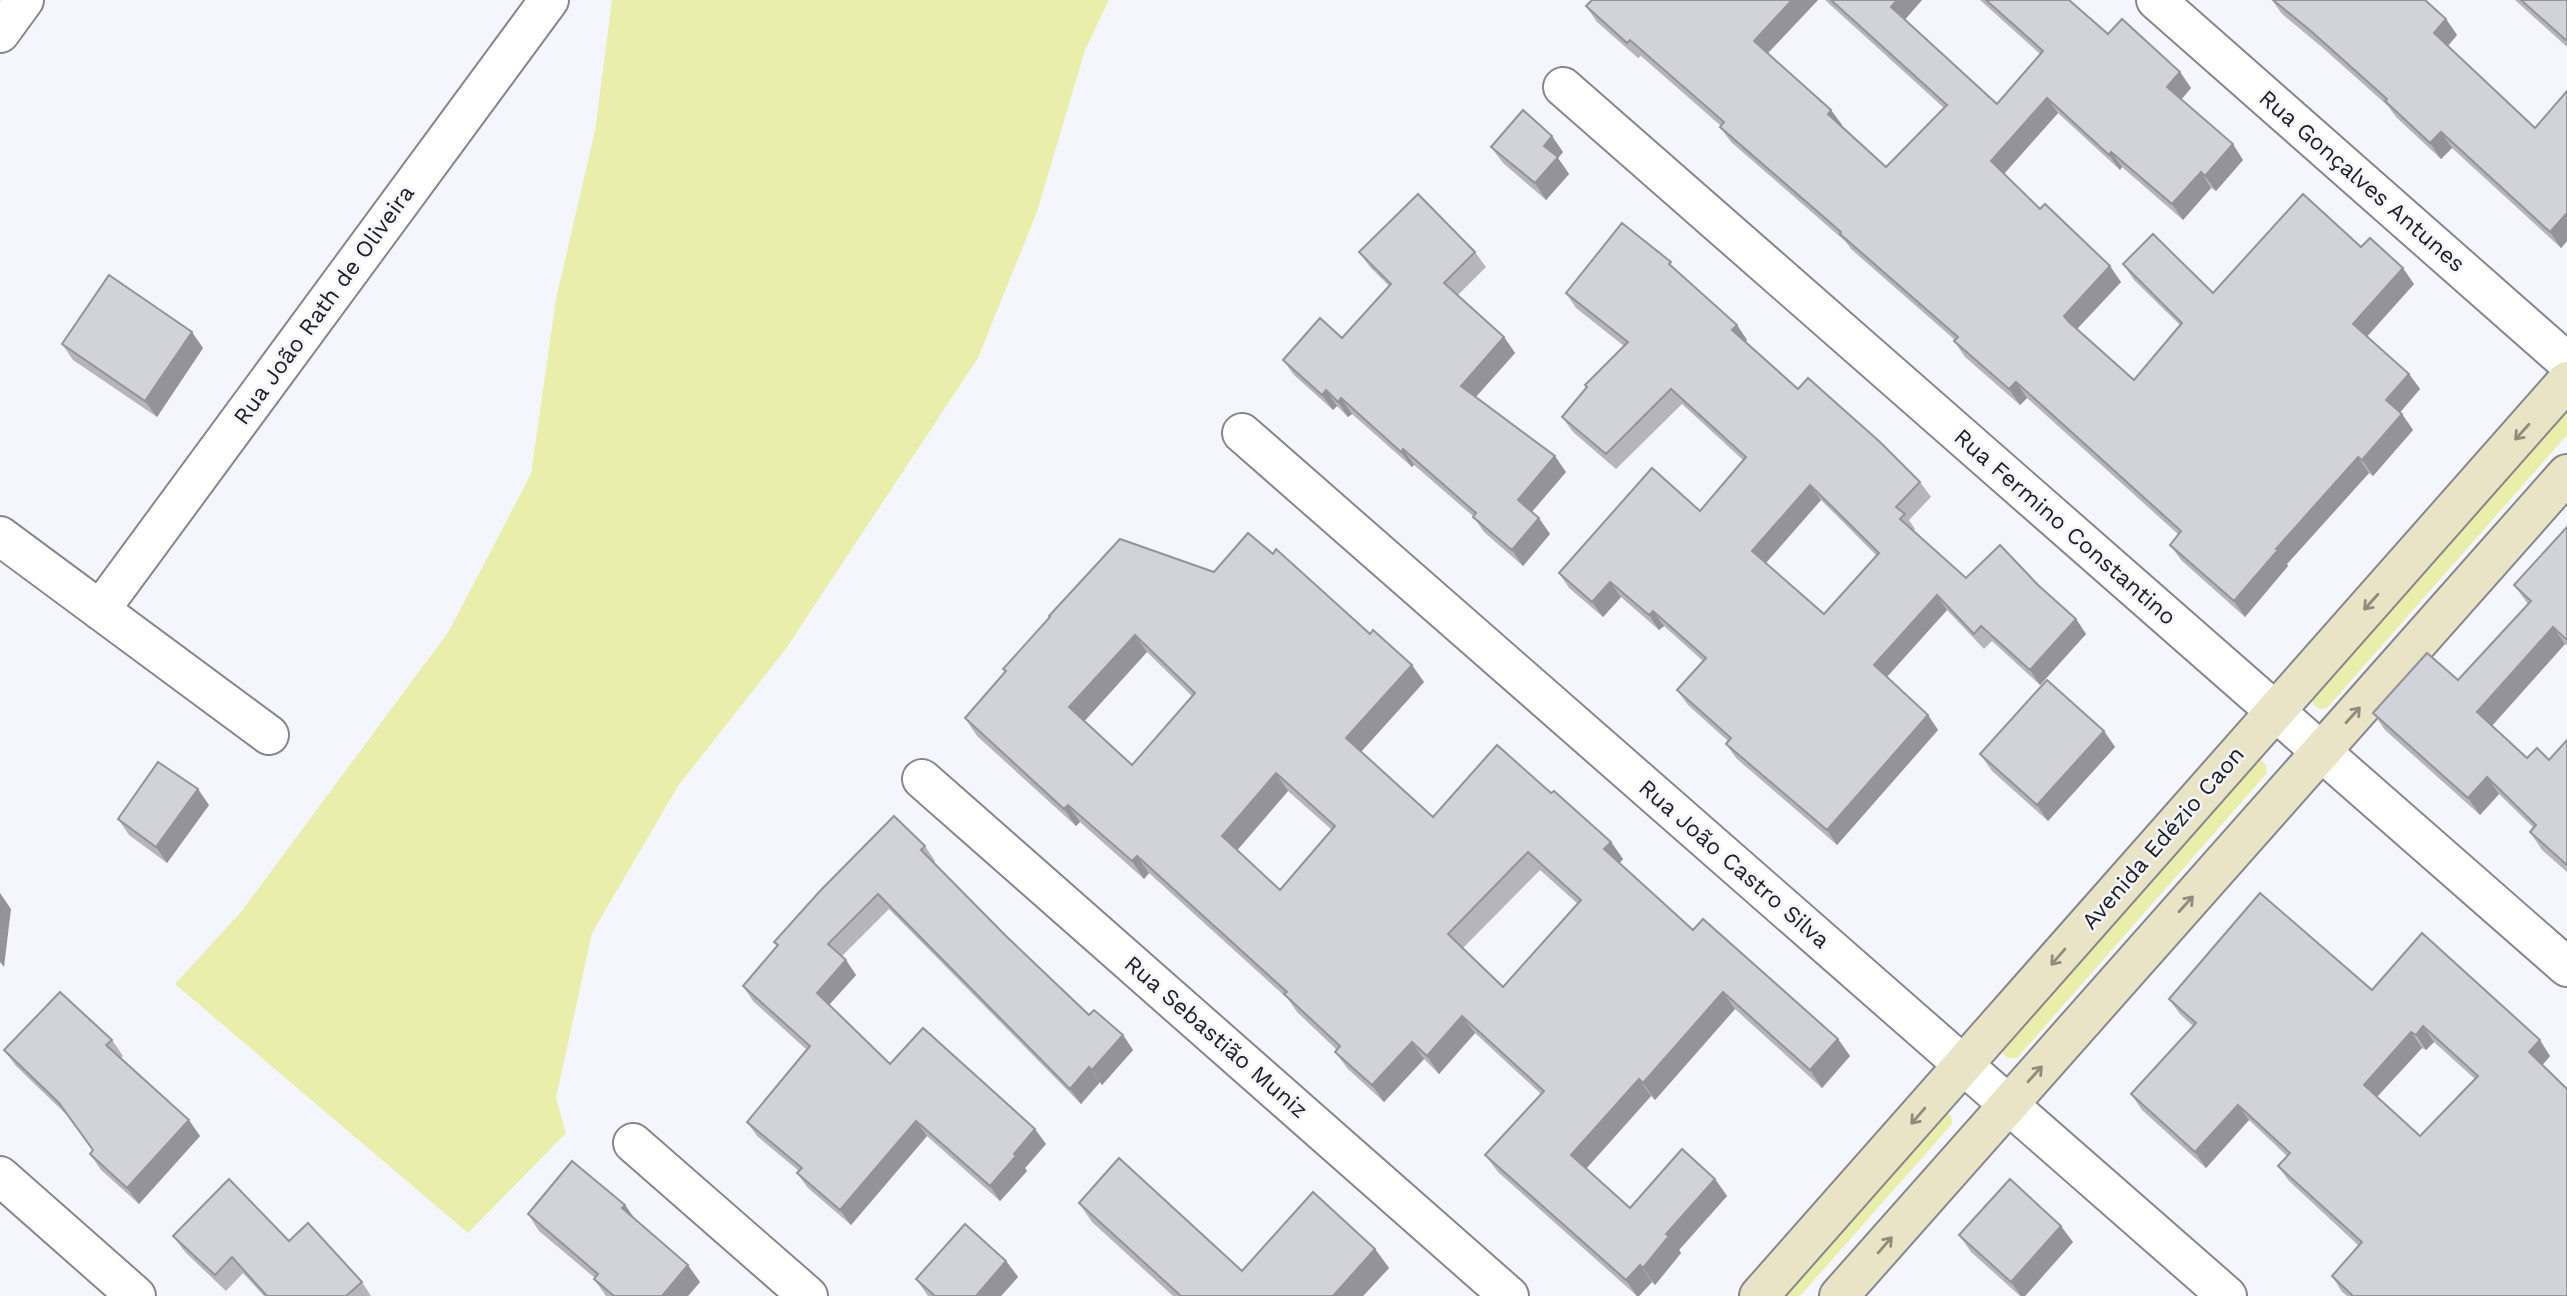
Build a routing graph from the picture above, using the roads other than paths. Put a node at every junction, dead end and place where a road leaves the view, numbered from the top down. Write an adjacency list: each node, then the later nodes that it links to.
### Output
1 (24, 0): 4 (street)
2 (549, 0): 11 (street, Rua João Rath de Oliveira)
3 (2156, 0): 6 (street, Rua Gonçalves Antunes)
4 (0, 33)
5 (1563, 87): 12 (street, Rua Fermino Constantino)
6 (2567, 362)
7 (2567, 381): 12 (main road, Avenida Edézio Caon, one-way to 12)
8 (1241, 433): 17 (street, Rua João Castro Silva)
9 (2567, 474): 14 (main road, one-way to 9)
10 (0, 536): 11 (street)
11 (100, 610): 13 (street)
12 (2274, 711): 14 (street, Rua Fermino Constantino); 17 (main road, Avenida Edézio Caon, one-way to 17)
13 (269, 735)
14 (2321, 752): 16 (street, Rua Fermino Constantino); 18 (main road, one-way to 14)
15 (922, 779): 23 (street, Rua Sebastião Muniz)
16 (2567, 967)
17 (1963, 1065): 18 (street, Rua João Castro Silva); 24 (main road, Avenida Edézio Caon, one-way to 24)
18 (2008, 1105): 25 (main road, one-way to 18); 26 (street, Rua João Castro Silva)
19 (634, 1143): 22 (street)
20 (0, 1176): 21 (street)
21 (136, 1296)
22 (808, 1296)
23 (1509, 1296)
24 (1759, 1296)
25 (1839, 1296)
26 (2227, 1296)

